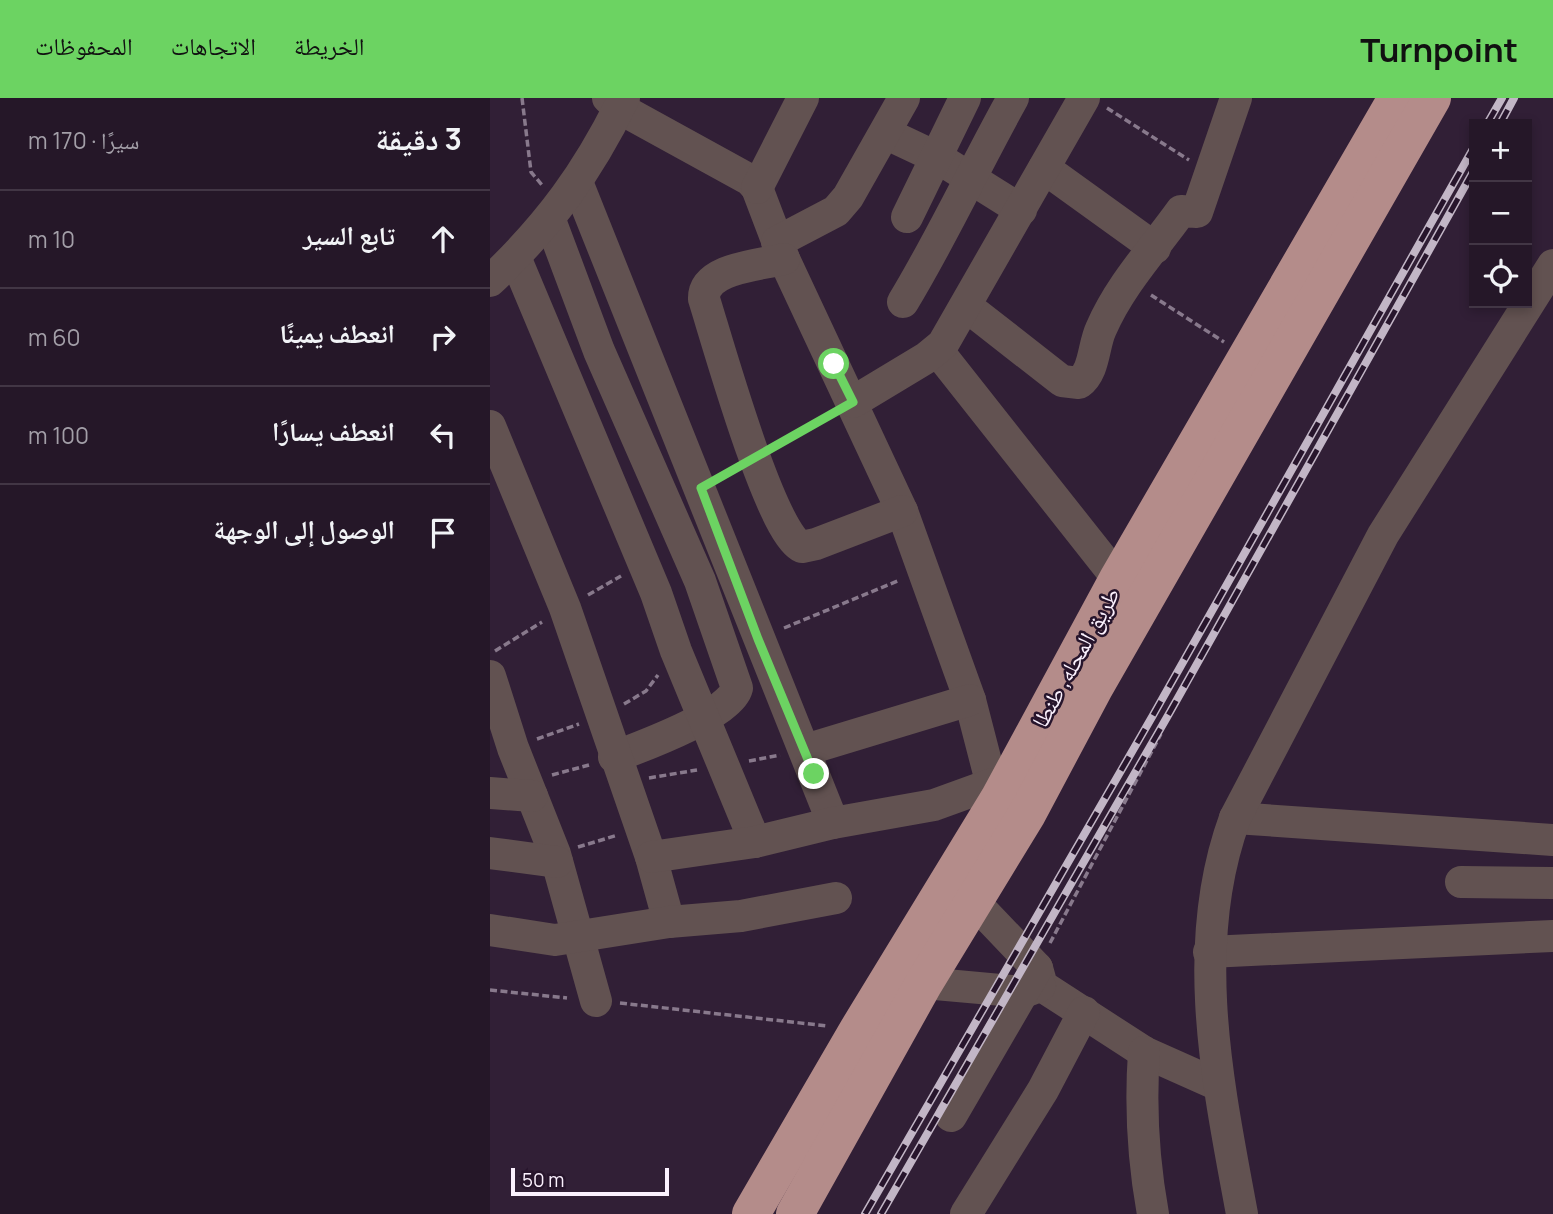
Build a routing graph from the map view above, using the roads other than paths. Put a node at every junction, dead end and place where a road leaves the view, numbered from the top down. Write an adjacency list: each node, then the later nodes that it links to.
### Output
1 (803, 98): 14 (street)
2 (904, 98): 10 (street)
3 (965, 98): 11 (street)
4 (1013, 98): 13 (street)
5 (1237, 98): 18 (street)
6 (1397, 98): 29 (highway, طريق المحله, طنطا)
7 (1432, 98): 38 (highway, طريق المحله, طنطا)
8 (617, 101): 14 (street); 15 (street)
9 (1093, 102): 12 (street)
10 (885, 133): 11 (street); 19 (street)
11 (938, 158): 13 (street); 17 (street)
12 (1044, 168): 16 (street); 18 (street)
13 (969, 177): 16 (street); 23 (street)
14 (757, 188): 19 (street)
15 (565, 200): 20 (street); 33 (street); 34 (street)
16 (1021, 210): 24 (street)
17 (907, 218)
18 (1155, 248): 24 (street)
19 (781, 250): 26 (street); 28 (street)
20 (515, 257): 22 (street); 33 (street)
21 (1553, 265): 39 (street)
22 (490, 281)
23 (902, 302)
24 (966, 306): 25 (street)
25 (937, 350): 26 (street); 29 (street)
26 (853, 402): 28 (street)
27 (490, 426): 35 (street)
28 (902, 511): 31 (street)
29 (1118, 579): 38 (highway, طريق المحله, طنطا)
30 (490, 676): 32 (street)
31 (970, 700): 34 (street); 38 (street)
32 (496, 715): 36 (street)
33 (704, 716): 35 (street); 43 (street)
34 (805, 750): 40 (street)
35 (619, 770): 42 (street)
36 (530, 789): 37 (street); 45 (street)
37 (490, 793)
38 (1006, 799): 40 (street); 49 (highway, طريق المحله, طنطا); 62 (highway, طريق المحله, طنطا)
39 (1235, 818): 41 (street); 54 (street)
40 (833, 823): 43 (street)
41 (1553, 840)
42 (645, 842): 43 (street); 50 (street)
43 (755, 842)
44 (490, 853): 45 (street)
45 (556, 858): 52 (street)
46 (1461, 882): 47 (street)
47 (1553, 883)
48 (836, 898): 50 (street)
49 (975, 903): 55 (street); 56 (highway, طريق المحله, طنطا)
50 (669, 922): 52 (street)
51 (490, 930): 52 (street)
52 (576, 935): 57 (street)
53 (1553, 936): 54 (street)
54 (1209, 952): 60 (street)
55 (1034, 982): 56 (street); 58 (street); 61 (street)
56 (924, 983): 63 (highway, طريق المحله, طنطا)
57 (596, 1001)
58 (1084, 1012): 59 (street); 64 (street)
59 (1154, 1057): 60 (street); 65 (street)
60 (1207, 1081): 66 (street)
61 (951, 1116)
62 (751, 1214)
63 (795, 1214)
64 (966, 1214)
65 (1153, 1214)
66 (1242, 1214)

